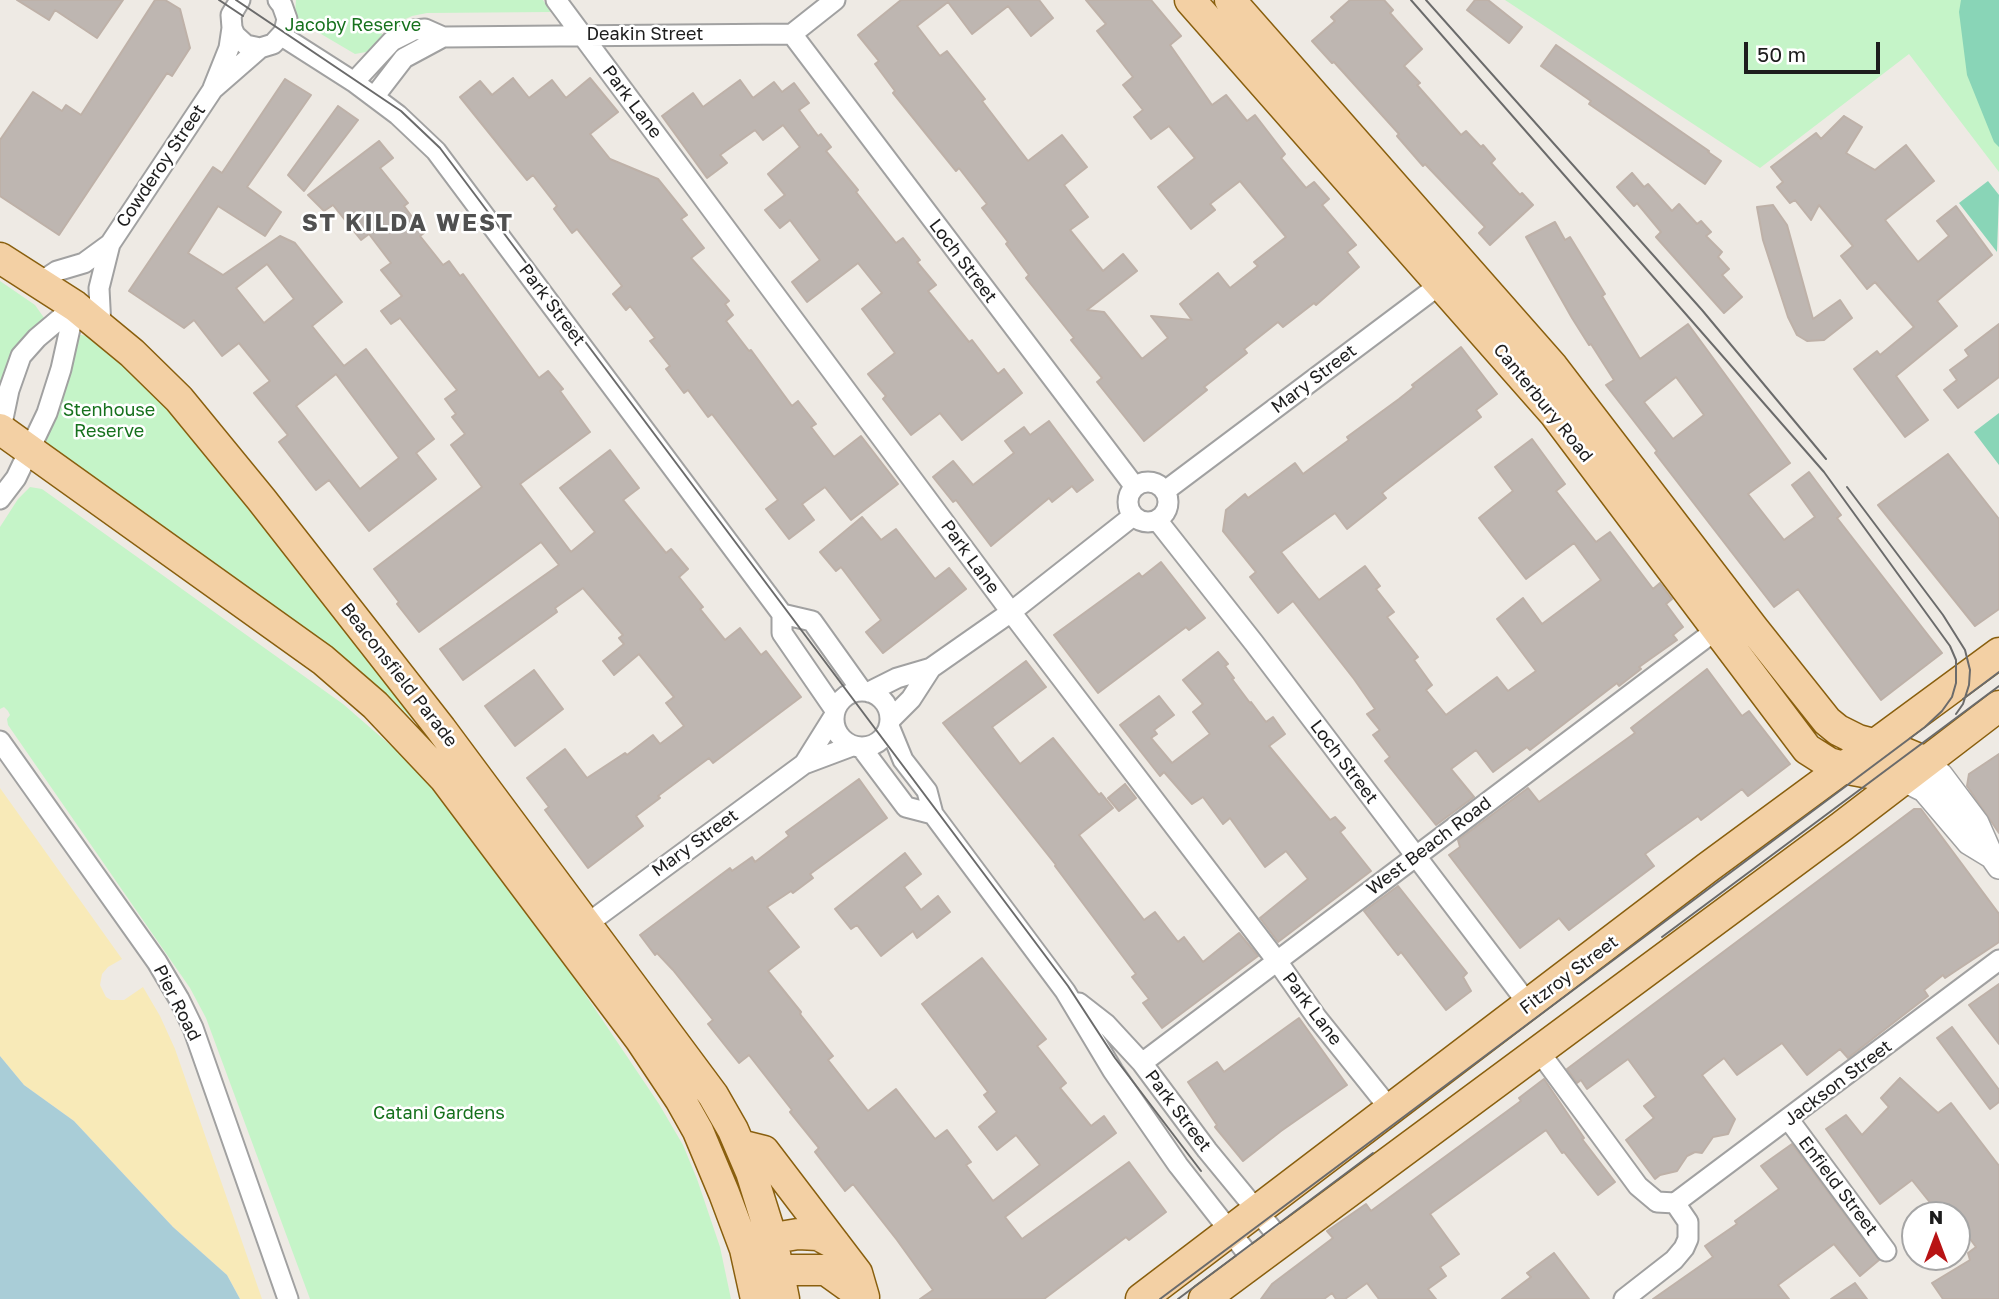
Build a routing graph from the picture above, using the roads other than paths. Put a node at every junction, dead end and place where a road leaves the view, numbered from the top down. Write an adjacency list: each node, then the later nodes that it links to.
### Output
1 (556, 0): 8 (street, Park Lane)
2 (835, 0): 9 (street)
3 (1190, 0): 18 (main road, Canterbury Road)
4 (1230, 0): 18 (main road, Canterbury Road)
5 (234, 2): 7 (street, Cowderoy Street)
6 (284, 4): 10 (street)
7 (232, 27): 12 (street); 14 (street, Cowderoy Street)
8 (581, 34): 9 (street, Deakin Street); 11 (street, Deakin Street); 29 (street, Park Lane)
9 (792, 34): 24 (street, Loch Street)
10 (282, 36): 12 (street, Cowderoy Street); 13 (street, Park Street)
11 (443, 37): 13 (street, Deakin Street); 15 (street, Deakin Street)
12 (260, 48): 14 (street, Cowderoy Street)
13 (354, 82): 15 (street, Park Street)
14 (213, 89): 16 (street, Cowderoy Street)
15 (374, 97): 30 (street, Park Street)
16 (110, 244): 19 (street, Cowderoy Street); 21 (street, Cowderoy Street)
17 (0, 258): 19 (main road, Beaconsfield Parade)
18 (1452, 275): 25 (street, Mary Street); 31 (main road, Canterbury Road); 39 (main road, Canterbury Road)
19 (39, 283): 20 (main road, Beaconsfield Parade)
20 (75, 306): 21 (main road, Beaconsfield Parade); 22 (street); 23 (street)
21 (101, 327): 48 (main road, Beaconsfield Parade)
22 (0, 430): 23 (main road, Beaconsfield Parade)
23 (30, 449): 26 (street); 63 (main road, Beaconsfield Parade)
24 (1135, 487): 25 (street); 27 (street)
25 (1165, 491): 28 (street)
26 (0, 499)
27 (1133, 516): 28 (street); 29 (street)
28 (1157, 520): 46 (street, Loch Street)
29 (1011, 612): 33 (street); 50 (street, Park Lane)
30 (782, 614): 34 (street); 36 (street, Park Street)
31 (1716, 630): 43 (main road, Canterbury Road); 46 (street, West Beach Road)
32 (1999, 653): 39 (main road, Fitzroy Street)
33 (931, 668): 34 (street); 37 (street)
34 (865, 691): 36 (street); 37 (street)
35 (1999, 706): 41 (main road)
36 (835, 713): 40 (street); 42 (street, Mary Street)
37 (890, 723): 40 (street); 45 (street, Park Street)
38 (0, 741): 68 (street, Pier Road)
39 (1875, 744): 41 (main road, Canterbury Road); 43 (main road, Fitzroy Street)
40 (857, 747): 42 (street, Mary Street); 45 (street)
41 (1926, 762): 44 (main road); 47 (street)
42 (804, 764): 48 (street, Mary Street)
43 (1843, 768): 44 (main road, Canterbury Road); 52 (main road, Fitzroy Street)
44 (1902, 779): 47 (street); 53 (main road)
45 (933, 814): 51 (street, Park Street)
46 (1416, 856): 50 (street, West Beach Road); 52 (street, Loch Street)
47 (1996, 862)
48 (587, 923): 57 (main road, Beaconsfield Parade)
49 (1999, 960): 56 (street, Jackson Street)
50 (1277, 961): 54 (street, West Beach Road); 55 (street, Park Lane)
51 (1065, 990): 54 (street, Park Street); 60 (street, Park Street)
52 (1529, 1005): 55 (main road, Fitzroy Street)
53 (1538, 1050): 58 (street); 61 (main road)
54 (1142, 1063): 59 (street, Park Street)
55 (1390, 1109): 59 (main road, Fitzroy Street)
56 (1789, 1120): 58 (street, Jackson Street); 64 (street, Enfield Street)
57 (740, 1145): 62 (main road); 63 (main road, Beaconsfield Parade)
58 (1675, 1203): 73 (street)
59 (1258, 1211): 60 (main road, Fitzroy Street); 61 (street, Park Street)
60 (1230, 1231): 65 (street, Park Street); 71 (main road, Fitzroy Street)
61 (1281, 1240): 65 (main road)
62 (835, 1244): 63 (main road); 67 (main road)
63 (755, 1251): 66 (main road, Beaconsfield Parade); 69 (main road, Beaconsfield Parade)
64 (1886, 1251)
65 (1254, 1262): 72 (main road)
66 (779, 1269): 67 (main road); 70 (main road, Beaconsfield Parade)
67 (865, 1298)
68 (288, 1299)
69 (756, 1299)
70 (784, 1299)
71 (1140, 1299)
72 (1204, 1299)
73 (1624, 1299)

